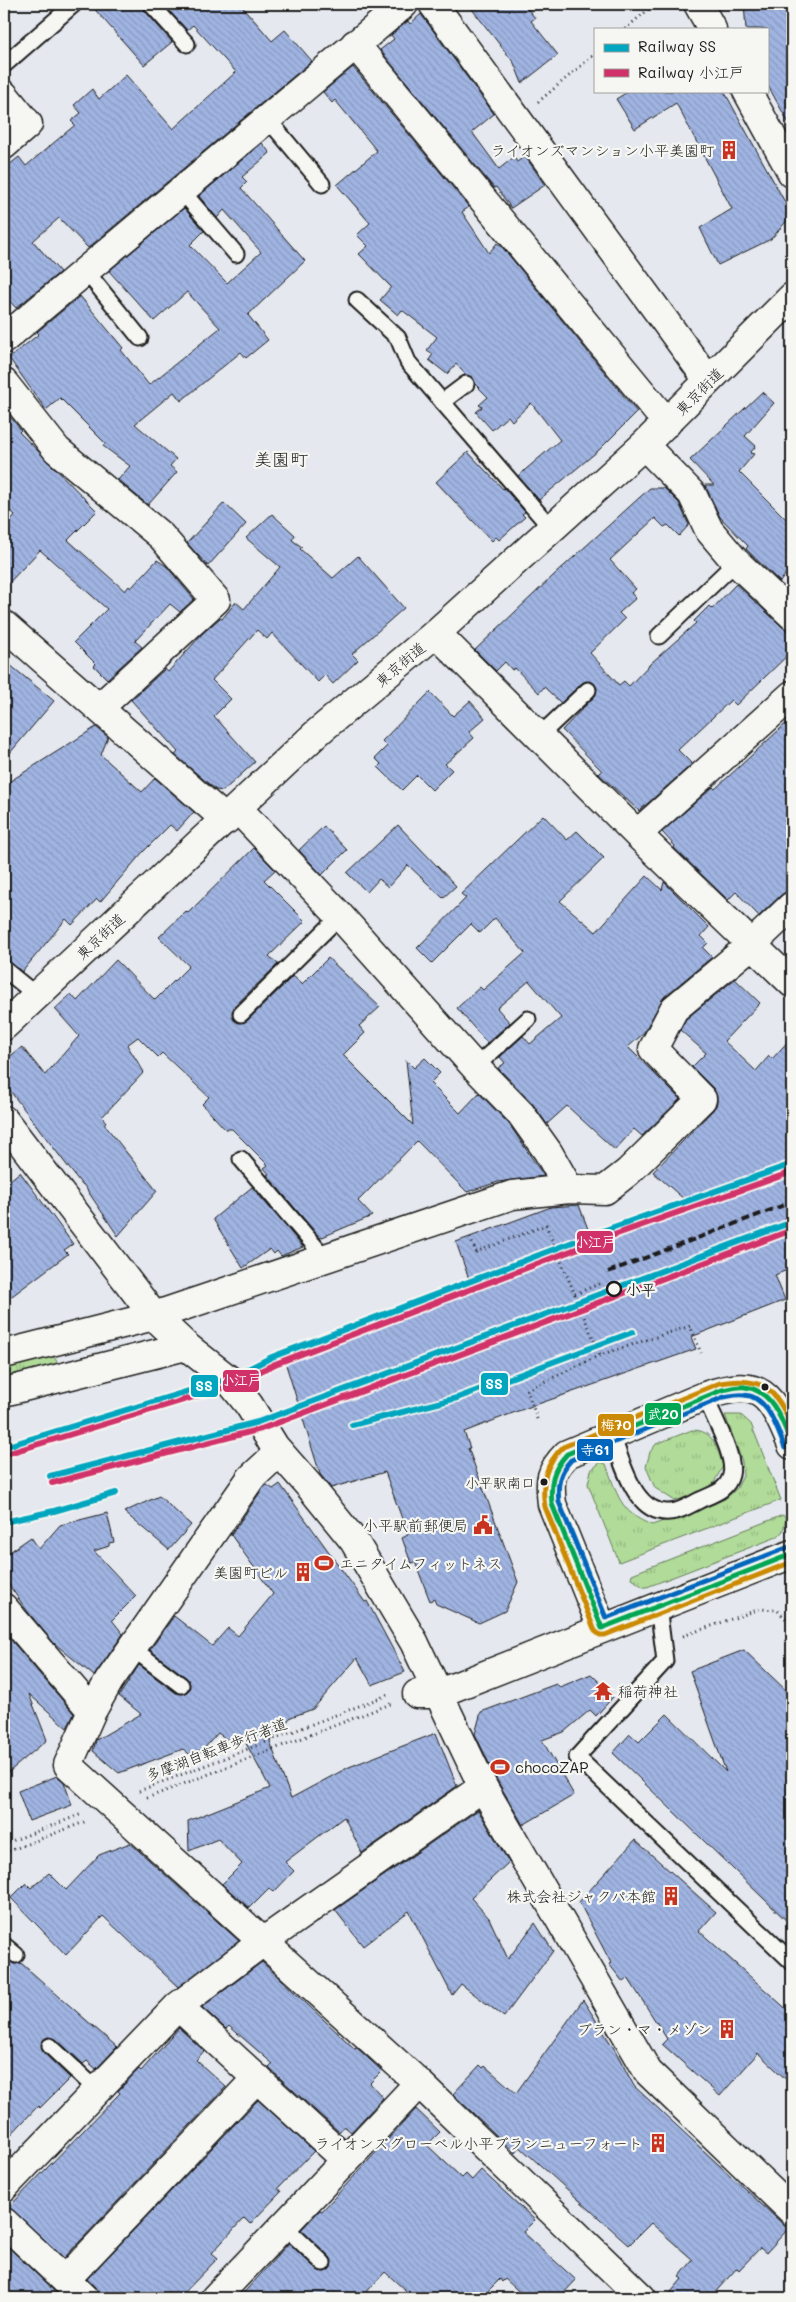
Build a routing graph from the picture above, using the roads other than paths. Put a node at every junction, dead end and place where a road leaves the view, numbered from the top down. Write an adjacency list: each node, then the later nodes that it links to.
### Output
1 (74, 4): 9 (lane)
2 (152, 4): 7 (lane)
3 (404, 4): 8 (street)
4 (433, 4): 23 (street)
5 (698, 4): 6 (street)
6 (711, 28)
7 (187, 44)
8 (356, 44): 12 (street); 27 (street)
9 (4, 65)
10 (747, 92): 14 (street)
11 (4, 95): 13 (street)
12 (267, 118): 15 (lane); 16 (street)
13 (4, 145)
14 (792, 172)
15 (322, 184)
16 (181, 190): 17 (lane); 18 (street)
17 (236, 254)
18 (85, 270): 21 (lane); 22 (street)
19 (792, 298): 23 (street, 東京街道)
20 (357, 300): 26 (lane)
21 (140, 338)
22 (4, 339)
23 (708, 380): 27 (street, 東京街道)
24 (4, 384): 37 (street)
25 (466, 384): 26 (lane)
26 (442, 402): 29 (lane)
27 (667, 423): 28 (street, 東京街道)
28 (644, 445): 29 (street, 東京街道); 30 (street)
29 (551, 528): 33 (street, 東京街道)
30 (736, 562): 31 (street); 34 (lane)
31 (792, 615)
32 (4, 625): 37 (street)
33 (436, 634): 38 (street); 39 (street, 東京街道)
34 (659, 636)
35 (588, 690): 38 (lane)
36 (792, 694): 40 (street)
37 (99, 708): 39 (street)
38 (539, 736): 40 (street)
39 (232, 814): 42 (street); 46 (street, 東京街道)
40 (637, 834): 43 (street)
41 (792, 906): 43 (street)
42 (340, 916): 47 (lane); 50 (street)
43 (752, 945): 45 (street); 53 (street)
44 (4, 969): 46 (lane)
45 (792, 983)
46 (36, 995): 49 (street, 東京街道)
47 (241, 1014)
48 (528, 1019): 50 (lane)
49 (4, 1026)
50 (475, 1067): 53 (street)
51 (4, 1120): 55 (street)
52 (241, 1159): 54 (lane)
53 (569, 1190): 54 (street)
54 (325, 1258): 55 (street)
55 (154, 1316): 56 (street); 57 (street)
56 (186, 1346): 58 (street); 62 (street)
57 (4, 1354)
58 (4, 1392)
59 (704, 1396): 60 (street); 60 (lane); 61 (street)
60 (612, 1435): 66 (street)
61 (792, 1445)
62 (279, 1452): 67 (street); 69 (street)
63 (792, 1554): 64 (street)
64 (658, 1606): 66 (street); 75 (lane)
65 (4, 1608): 70 (street)
66 (602, 1628): 69 (street)
67 (132, 1648): 68 (lane); 70 (street)
68 (181, 1685)
69 (416, 1693): 71 (street)
70 (92, 1711): 72 (street)
71 (483, 1786): 72 (street); 83 (street)
72 (264, 1942): 76 (street); 79 (street)
73 (4, 1944): 74 (lane)
74 (16, 1955)
75 (792, 1962)
76 (178, 2006): 78 (street); 80 (street)
77 (50, 2046): 80 (lane)
78 (257, 2078): 81 (street); 87 (street)
79 (419, 2083): 81 (street); 89 (street)
80 (97, 2090): 82 (street)
81 (346, 2160): 85 (street)
82 (4, 2187)
83 (792, 2211)
84 (4, 2222): 87 (street)
85 (284, 2226): 86 (lane); 88 (street)
86 (323, 2263)
87 (74, 2289)
88 (215, 2298)
89 (642, 2298)

